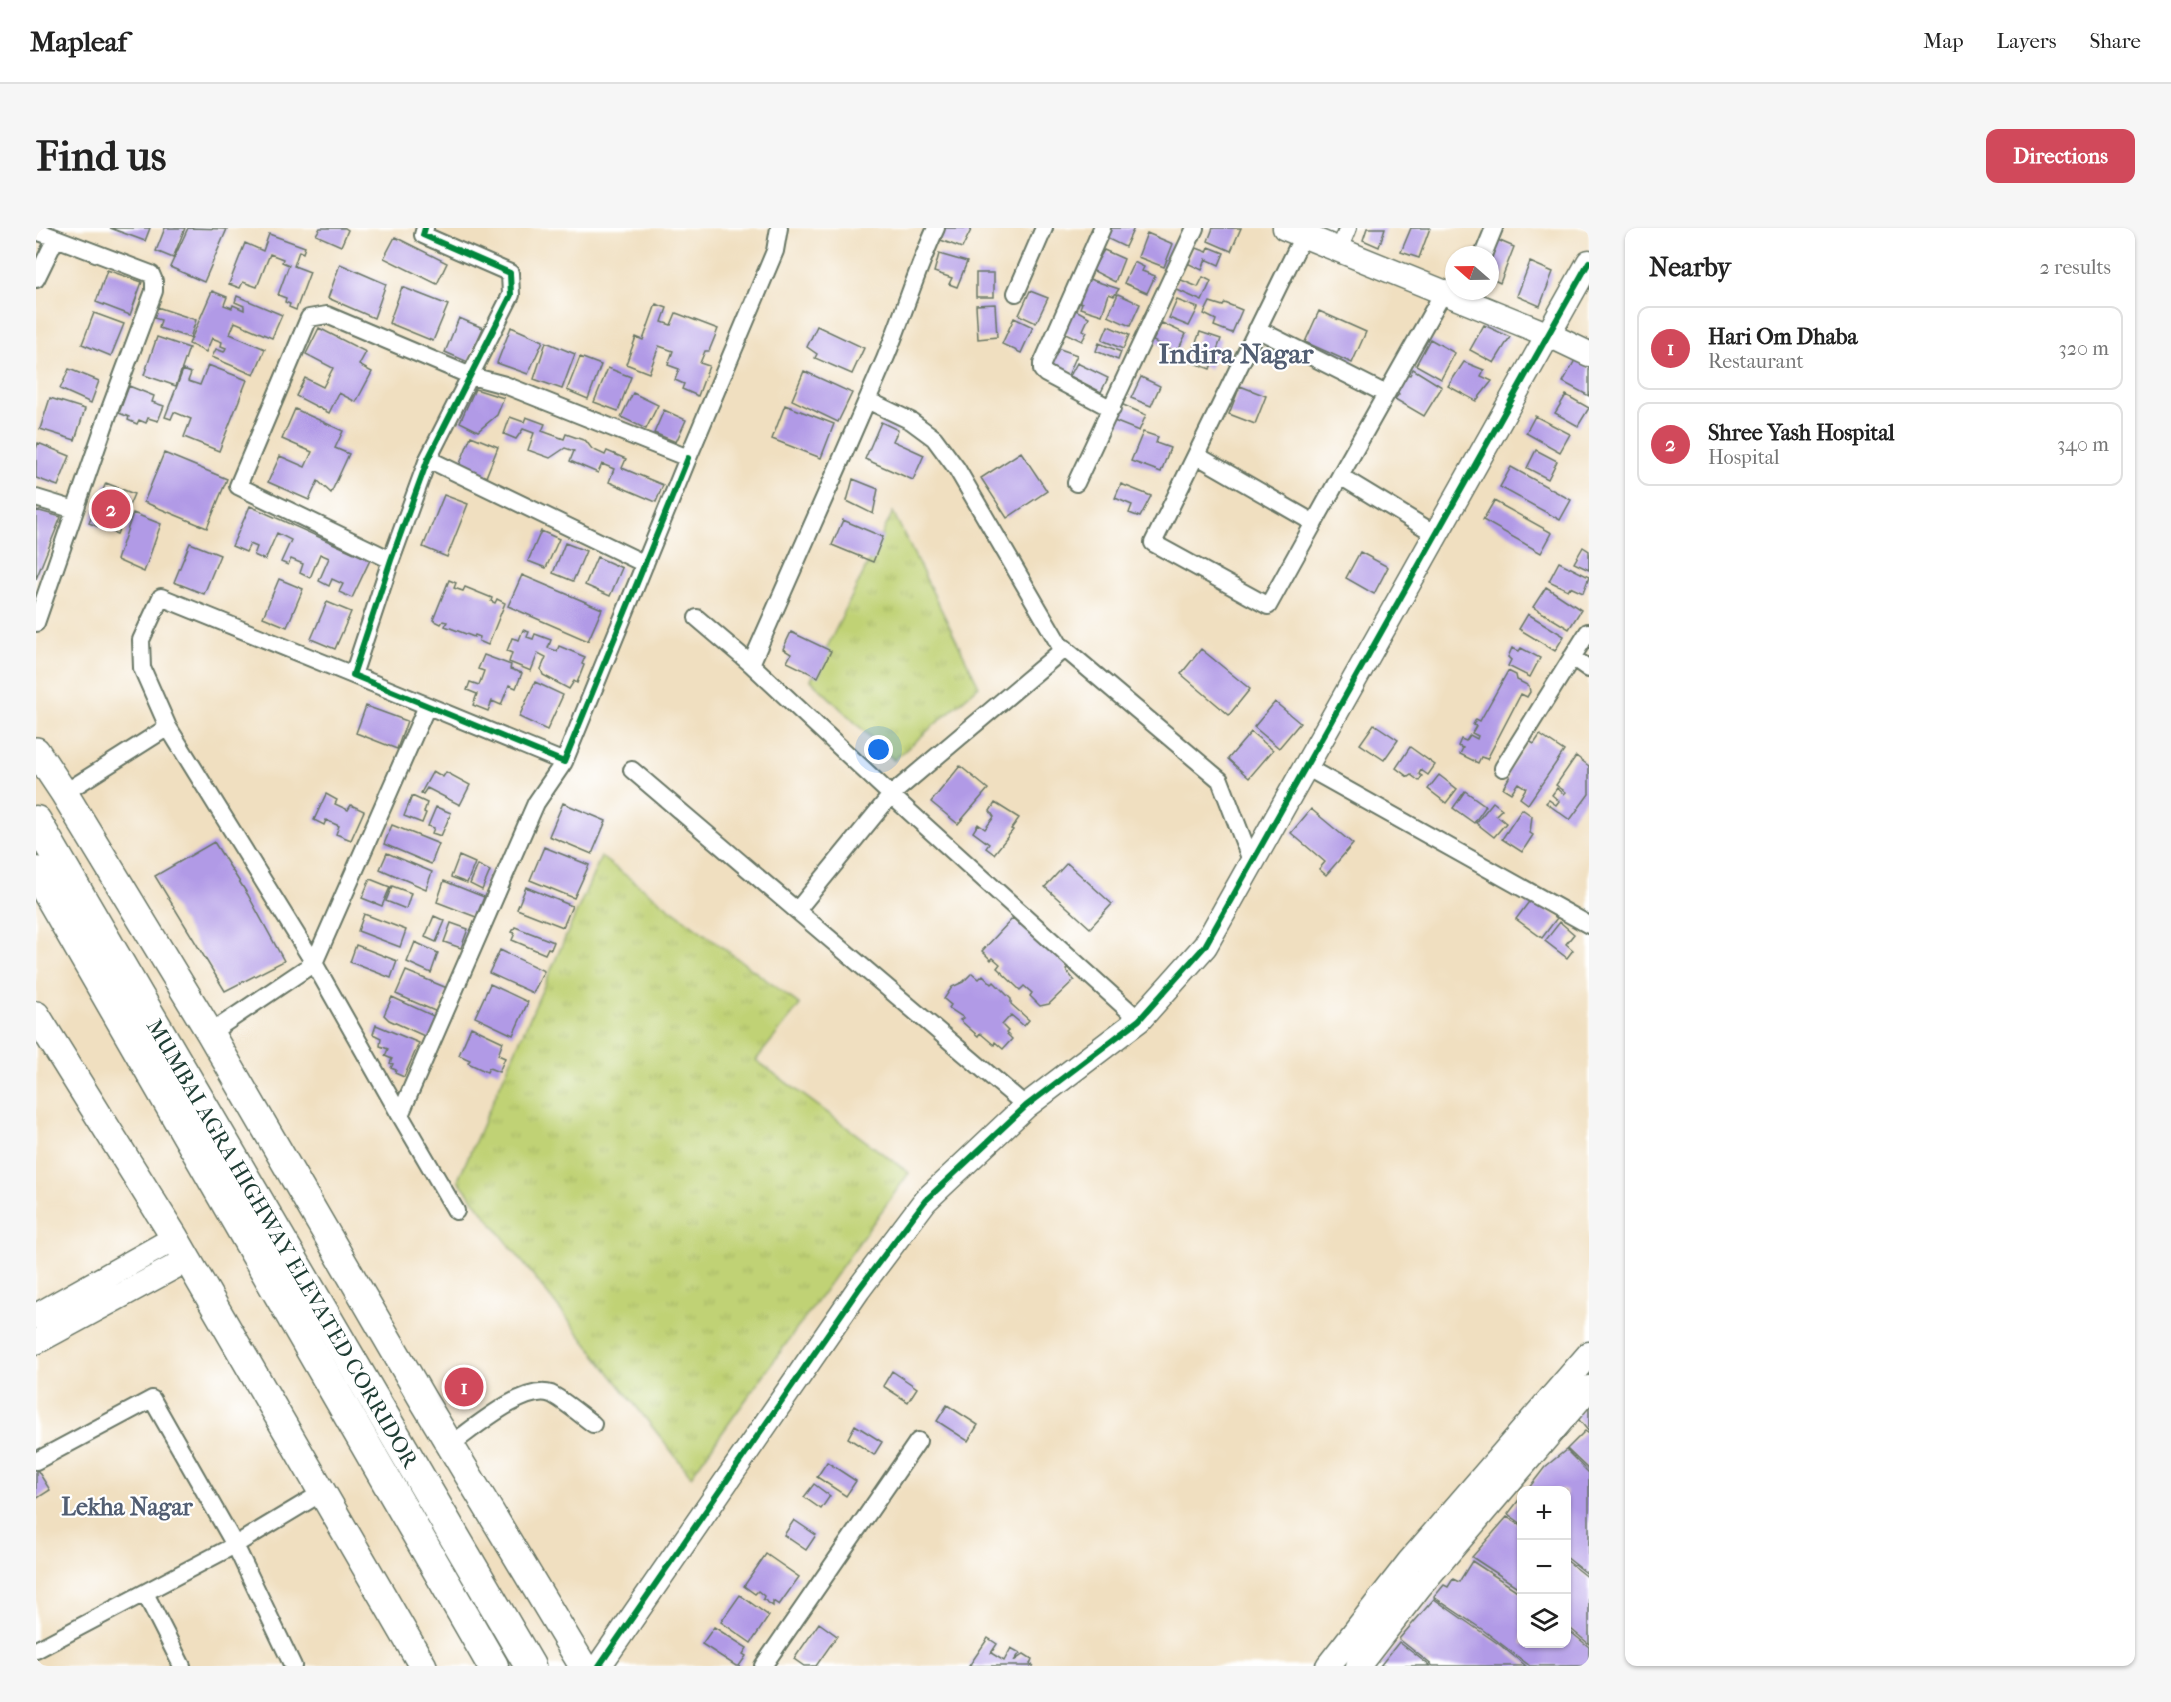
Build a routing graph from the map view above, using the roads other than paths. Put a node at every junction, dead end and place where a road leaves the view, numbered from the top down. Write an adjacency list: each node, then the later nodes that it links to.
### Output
1 (425, 228): 23 (street)
2 (779, 228): 28 (street)
3 (936, 228): 25 (street)
4 (1044, 228): 17 (street)
5 (1102, 228): 26 (street)
6 (1195, 228): 26 (street)
7 (1348, 228): 13 (street)
8 (1494, 228): 12 (street)
9 (36, 231): 11 (street)
10 (1294, 232): 13 (street); 20 (street)
11 (56, 238): 15 (street); 33 (street)
12 (1487, 246)
13 (1338, 250): 16 (street)
14 (1589, 262): 21 (street)
15 (36, 279)
16 (1445, 290)
17 (1016, 293)
18 (1455, 300): 24 (street)
19 (1470, 300): 21 (street)
20 (1257, 329): 24 (street); 27 (street)
21 (1550, 335): 22 (street); 35 (street)
22 (1589, 354)
23 (471, 376): 28 (street); 29 (street); 36 (street)
24 (1386, 394): 30 (street)
25 (867, 399): 41 (street); 43 (street)
26 (1112, 409): 31 (street)
27 (1196, 455): 34 (street); 34 (street)
28 (688, 458): 37 (street)
29 (428, 459): 36 (street); 37 (street)
30 (1340, 476): 34 (street); 35 (street)
31 (1076, 483)
32 (36, 498): 33 (street)
33 (75, 510): 39 (street)
34 (1314, 523)
35 (1437, 535): 50 (street)
36 (391, 560): 45 (street)
37 (645, 564): 49 (street)
38 (697, 618): 43 (street)
39 (36, 623)
40 (1588, 632): 42 (street)
41 (1065, 648): 54 (street); 56 (street)
42 (1572, 657): 44 (street); 51 (street)
43 (751, 663): 54 (street)
44 (1589, 669)
45 (353, 675): 46 (street); 47 (street)
46 (427, 706): 49 (street); 60 (street)
47 (168, 727): 53 (street); 60 (street)
48 (36, 751): 53 (main road)
49 (564, 762): 65 (street)
50 (1306, 767): 56 (street); 59 (street)
51 (1503, 768)
52 (632, 770): 58 (street)
53 (64, 793): 63 (main road)
54 (891, 795): 58 (street); 62 (street)
55 (36, 821): 84 (highway, MUMBAI AGRA HIGHWAY ELEVATED CORRIDOR)
56 (1252, 863): 62 (street)
57 (36, 872): 83 (highway, MUMBAI AGRA HIGHWAY ELEVATED CORRIDOR)
58 (798, 909): 64 (street)
59 (1589, 925)
60 (314, 963): 63 (street); 65 (street)
61 (36, 1015): 67 (main road)
62 (1139, 1020): 64 (street)
63 (210, 1033): 74 (main road)
64 (1026, 1106): 86 (street)
65 (400, 1115): 66 (street)
66 (456, 1211)
67 (181, 1249): 68 (street); 69 (street); 76 (main road)
68 (36, 1316)
69 (36, 1342)
70 (1589, 1354): 88 (street)
71 (1589, 1388): 89 (street)
72 (593, 1424): 74 (street)
73 (918, 1441): 87 (street)
74 (450, 1445): 85 (main road)
75 (36, 1461): 77 (street)
76 (322, 1492): 77 (street); 82 (main road)
77 (235, 1545): 78 (street); 81 (street)
78 (145, 1593): 79 (street); 80 (street)
79 (36, 1650)
80 (182, 1666)
81 (293, 1666)
82 (423, 1666)
83 (493, 1666)
84 (530, 1666)
85 (583, 1666)
86 (599, 1666)
87 (763, 1666)
88 (1328, 1666)
89 (1358, 1666)

